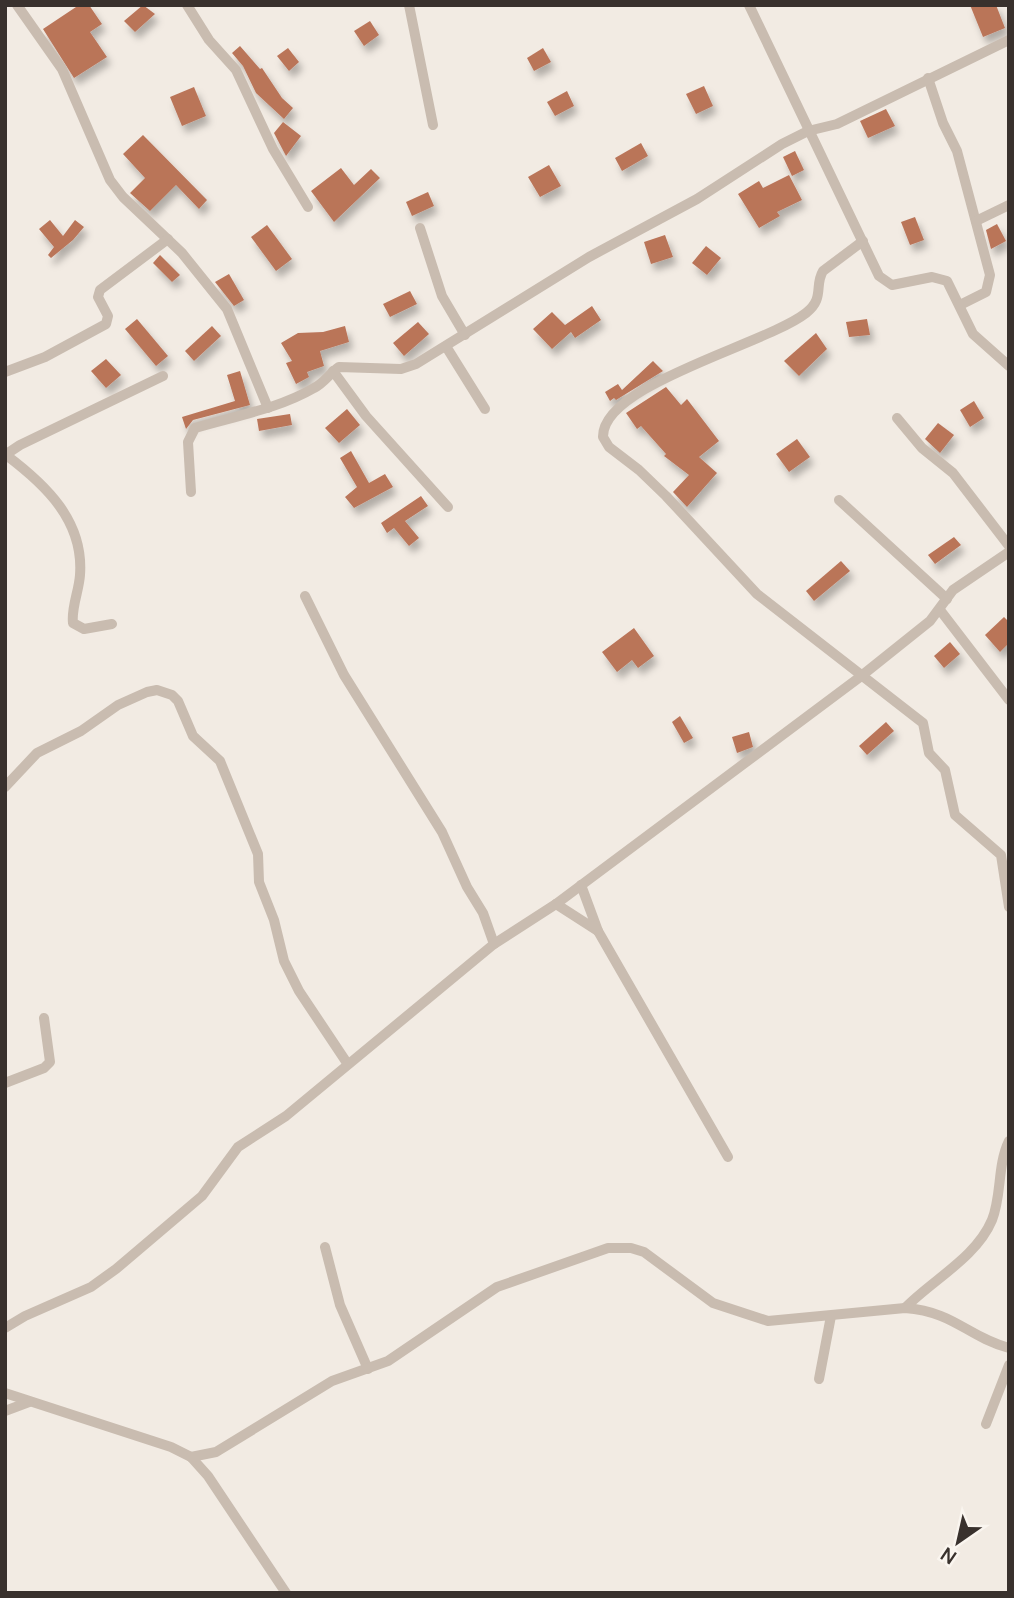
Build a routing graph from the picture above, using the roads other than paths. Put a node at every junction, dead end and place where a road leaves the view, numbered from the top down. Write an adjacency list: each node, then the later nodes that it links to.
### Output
1 (18, 5): 13 (street)
2 (187, 5): 10 (street)
3 (409, 5): 7 (street)
4 (749, 5): 8 (street)
5 (1009, 40): 6 (street)
6 (928, 78): 8 (street); 11 (street)
7 (433, 125)
8 (808, 131): 14 (street); 16 (street)
9 (1009, 205): 11 (street)
10 (308, 207)
11 (976, 221): 15 (street)
12 (420, 228): 16 (street)
13 (168, 239): 20 (street); 22 (street)
14 (863, 241): 15 (street); 35 (street)
15 (960, 305): 18 (street)
16 (465, 335): 17 (street)
17 (447, 348): 19 (street); 23 (street)
18 (1009, 366)
19 (332, 371): 22 (street); 28 (street)
20 (5, 372)
21 (163, 376): 25 (street)
22 (268, 408): 26 (street)
23 (485, 409)
24 (897, 418): 29 (street)
25 (6, 455): 34 (street)
26 (191, 492)
27 (839, 500): 32 (street)
28 (448, 507)
29 (1009, 546)
30 (1009, 552): 32 (street)
31 (305, 596): 42 (street)
32 (947, 599): 33 (street)
33 (940, 610): 35 (street); 36 (street)
34 (112, 624)
35 (860, 677): 38 (street); 40 (street)
36 (1009, 700)
37 (7, 779): 44 (street)
38 (581, 885): 39 (street); 41 (street)
39 (556, 904): 41 (street); 42 (street)
40 (1009, 907)
41 (598, 931): 47 (street)
42 (494, 944): 44 (street)
43 (44, 1018): 45 (street)
44 (347, 1063): 53 (street)
45 (5, 1083)
46 (1009, 1141): 49 (street)
47 (728, 1157)
48 (325, 1247): 56 (street)
49 (919, 1294): 50 (street); 51 (street)
50 (905, 1308): 51 (street); 52 (street)
51 (923, 1309): 54 (street)
52 (831, 1316): 56 (street); 57 (street)
53 (5, 1328)
54 (1009, 1348)
55 (1009, 1366): 61 (street)
56 (368, 1368): 62 (street)
57 (819, 1380)
58 (5, 1393): 59 (street)
59 (29, 1402): 60 (street); 63 (street)
60 (5, 1411)
61 (986, 1424)
62 (216, 1452): 63 (street); 64 (street)
63 (191, 1457): 64 (street)
64 (208, 1476): 65 (street)
65 (286, 1593)

